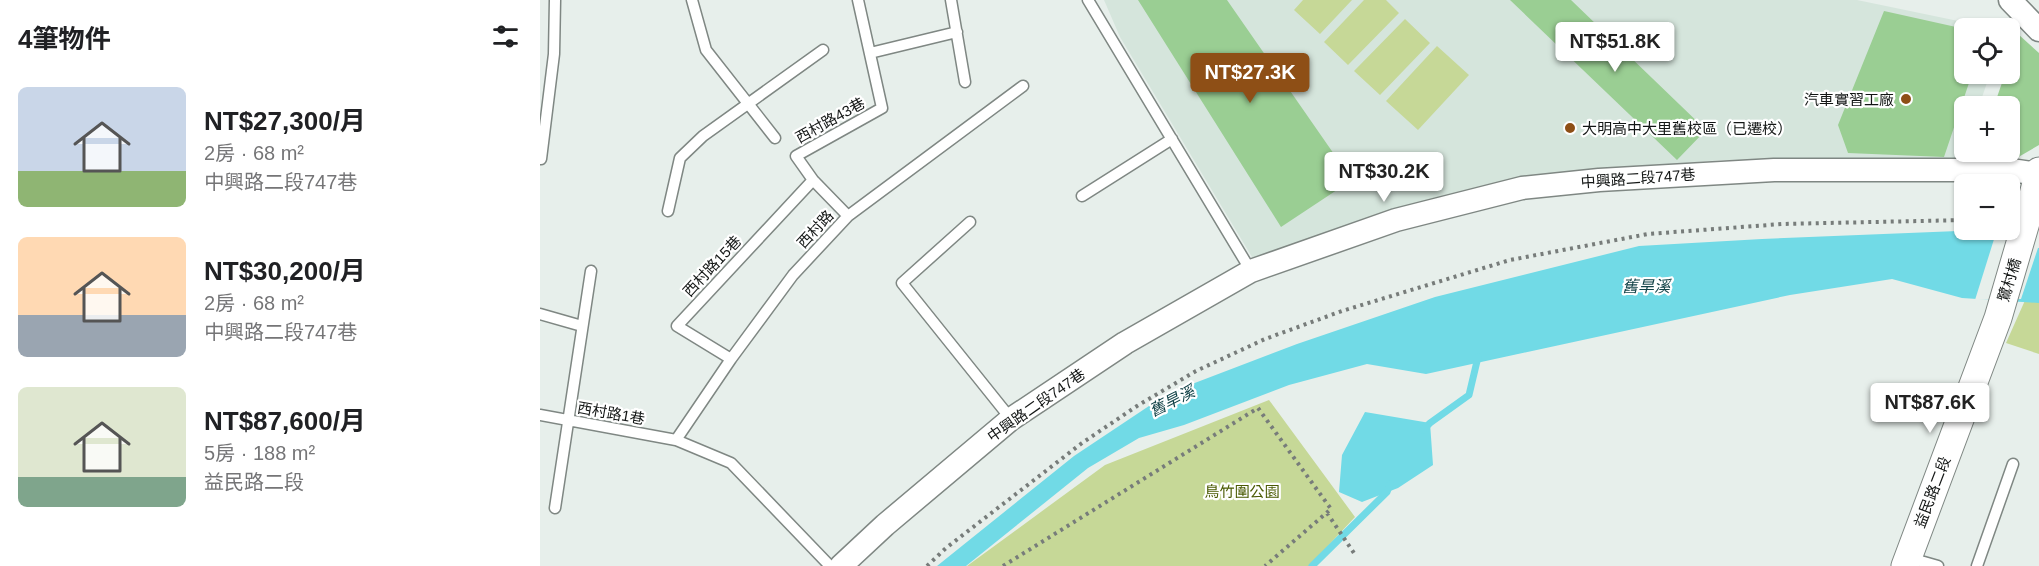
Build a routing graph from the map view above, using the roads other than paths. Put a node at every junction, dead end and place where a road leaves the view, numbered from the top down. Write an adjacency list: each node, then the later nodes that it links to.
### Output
1 (555, 0): 16 (lane)
2 (692, 0): 13 (lane)
3 (858, 0): 10 (lane, 西村路43巷)
4 (951, 0): 8 (lane)
5 (1088, 0): 15 (lane)
6 (2010, 0): 7 (street)
7 (2039, 30)
8 (957, 32): 10 (lane); 11 (lane)
9 (823, 50): 13 (lane)
10 (870, 53): 18 (lane, 西村路43巷)
11 (965, 82)
12 (1023, 86): 21 (lane, 西村路)
13 (748, 103): 14 (lane); 20 (lane)
14 (775, 138)
15 (1172, 140): 19 (lane); 24 (lane)
16 (541, 159)
17 (2039, 172): 24 (street, 中興路二段747巷); 26 (street, 鷺村橋)
18 (813, 180): 21 (lane, 西村路43巷); 28 (lane, 西村路15巷)
19 (1082, 196)
20 (668, 211)
21 (848, 216): 28 (lane, 西村路)
22 (970, 222): 30 (lane)
23 (591, 271): 27 (lane)
24 (1251, 271): 30 (street, 中興路二段747巷)
25 (540, 314): 27 (lane)
26 (1998, 318): 35 (street, 益民路二段)
27 (582, 326): 31 (lane)
28 (731, 359): 32 (lane, 西村路)
29 (540, 415): 31 (lane, 西村路1巷)
30 (1011, 419): 37 (street, 中興路二段747巷)
31 (569, 420): 32 (lane, 西村路1巷); 34 (lane)
32 (676, 440): 36 (lane, 西村路1巷)
33 (2013, 464): 39 (lane)
34 (555, 508)
35 (1906, 562): 38 (lane)
36 (830, 566)
37 (841, 566)
38 (1938, 566)
39 (1977, 566)

